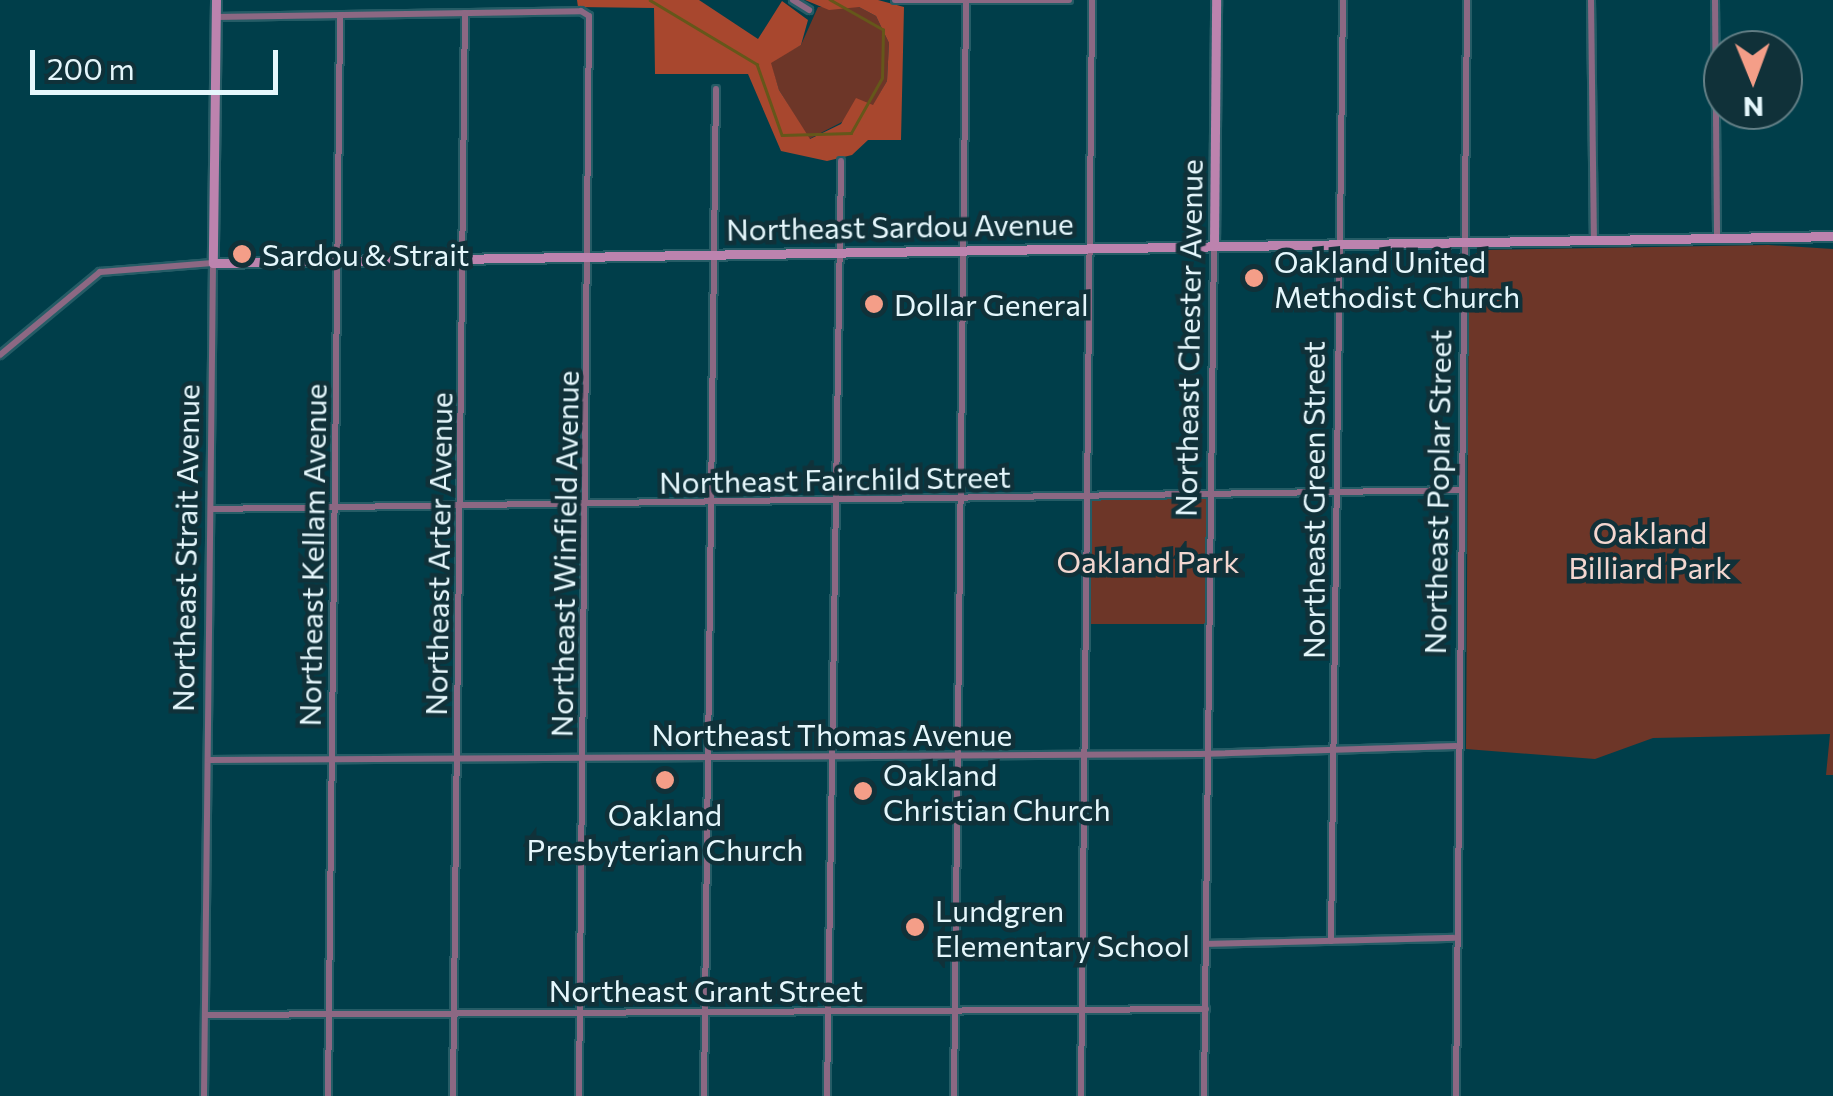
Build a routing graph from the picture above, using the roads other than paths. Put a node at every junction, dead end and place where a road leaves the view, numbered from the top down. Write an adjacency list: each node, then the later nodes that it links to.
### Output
1 (216, 0): 15 (main road, Northeast Strait Avenue)
2 (793, 0): 12 (street)
3 (895, 0): 11 (street)
4 (1070, 0): 11 (street)
5 (1092, 0): 24 (street)
6 (1216, 0): 23 (main road, Northeast Chester Avenue)
7 (1342, 0): 22 (street, Northeast Green Street)
8 (1468, 0): 21 (street, Northeast Poplar Street)
9 (1591, 0): 20 (street)
10 (1715, 0): 18 (street)
11 (966, 2): 25 (street)
12 (809, 10)
13 (466, 13): 14 (street); 28 (street, Northeast Winfield Avenue); 29 (street, Northeast Arter Avenue)
14 (340, 15): 15 (street); 30 (street, Northeast Kellam Avenue)
15 (216, 17): 31 (main road, Northeast Strait Avenue)
16 (716, 89): 27 (street)
17 (841, 161): 26 (street)
18 (1717, 238): 19 (main road, Northeast Sardou Avenue); 20 (main road, Northeast Sardou Avenue)
19 (1833, 239)
20 (1594, 240): 21 (main road, Northeast Sardou Avenue)
21 (1466, 242): 22 (main road, Northeast Sardou Avenue); 33 (street, Northeast Poplar Street)
22 (1340, 244): 23 (main road, Northeast Sardou Avenue); 34 (street, Northeast Green Street)
23 (1214, 246): 24 (main road, Northeast Sardou Avenue); 35 (street, Northeast Chester Avenue)
24 (1090, 248): 25 (main road, Northeast Sardou Avenue); 36 (street)
25 (964, 250): 26 (main road, Northeast Sardou Avenue); 37 (street)
26 (838, 252): 27 (main road, Northeast Sardou Avenue); 38 (street)
27 (714, 254): 28 (main road, Northeast Sardou Avenue); 39 (street)
28 (590, 257): 29 (main road, Northeast Sardou Avenue); 40 (street, Northeast Winfield Avenue)
29 (462, 259): 30 (main road, Northeast Sardou Avenue); 41 (street, Northeast Arter Avenue)
30 (338, 261): 31 (main road, Northeast Sardou Avenue); 42 (street, Northeast Kellam Avenue)
31 (214, 264): 32 (street, Northeast Sardou Avenue); 43 (street, Northeast Strait Avenue)
32 (0, 355)
33 (1460, 490): 34 (street, Northeast Fairchild Street); 44 (street, Northeast Poplar Street)
34 (1335, 493): 35 (street, Northeast Fairchild Street); 45 (street, Northeast Green Street)
35 (1211, 496): 36 (street, Northeast Fairchild Street); 46 (street, Northeast Chester Avenue)
36 (1087, 498): 37 (street, Northeast Fairchild Street); 48 (street)
37 (961, 500): 38 (street, Northeast Fairchild Street); 47 (street)
38 (834, 501): 39 (street, Northeast Fairchild Street); 49 (street)
39 (711, 503): 40 (street, Northeast Fairchild Street); 52 (street)
40 (586, 504): 41 (street, Northeast Fairchild Street); 51 (street, Northeast Winfield Avenue)
41 (461, 506): 42 (street, Northeast Fairchild Street); 50 (street, Northeast Arter Avenue)
42 (336, 508): 43 (street, Northeast Fairchild Street); 53 (street, Northeast Kellam Avenue)
43 (211, 509): 54 (street, Northeast Strait Avenue)
44 (1456, 746): 45 (street, Northeast Thomas Avenue); 55 (street, Northeast Poplar Street)
45 (1334, 748): 46 (street, Northeast Thomas Avenue); 56 (street, Northeast Green Street)
46 (1208, 753): 48 (street, Northeast Thomas Avenue); 57 (street, Northeast Chester Avenue)
47 (958, 756): 48 (street, Northeast Thomas Avenue); 49 (street, Northeast Thomas Avenue); 60 (street)
48 (1085, 756): 59 (street)
49 (832, 757): 52 (street, Northeast Thomas Avenue); 62 (street)
50 (458, 758): 51 (street, Northeast Thomas Avenue); 53 (street, Northeast Thomas Avenue); 64 (street, Northeast Arter Avenue)
51 (584, 758): 52 (street, Northeast Thomas Avenue); 63 (street, Northeast Winfield Avenue)
52 (708, 758): 61 (street)
53 (332, 759): 54 (street, Northeast Thomas Avenue); 65 (street, Northeast Kellam Avenue)
54 (208, 760): 66 (street, Northeast Strait Avenue)
55 (1454, 938): 56 (street); 76 (street, Northeast Poplar Street)
56 (1331, 941): 57 (street)
57 (1206, 944): 58 (street, Northeast Chester Avenue)
58 (1206, 1009): 59 (street, Northeast Grant Street); 75 (street, Northeast Chester Avenue)
59 (1082, 1010): 60 (street, Northeast Grant Street); 74 (street)
60 (954, 1011): 62 (street, Northeast Grant Street); 73 (street)
61 (705, 1012): 62 (street, Northeast Grant Street); 63 (street, Northeast Grant Street); 71 (street)
62 (828, 1012): 72 (street)
63 (580, 1013): 64 (street, Northeast Grant Street); 70 (street, Northeast Winfield Avenue)
64 (454, 1014): 65 (street, Northeast Grant Street); 69 (street, Northeast Arter Avenue)
65 (329, 1015): 66 (street, Northeast Grant Street); 68 (street, Northeast Kellam Avenue)
66 (205, 1016): 67 (street, Northeast Strait Avenue)
67 (204, 1096)
68 (328, 1096)
69 (453, 1096)
70 (579, 1096)
71 (704, 1096)
72 (828, 1096)
73 (954, 1096)
74 (1082, 1096)
75 (1204, 1096)
76 (1456, 1096)

